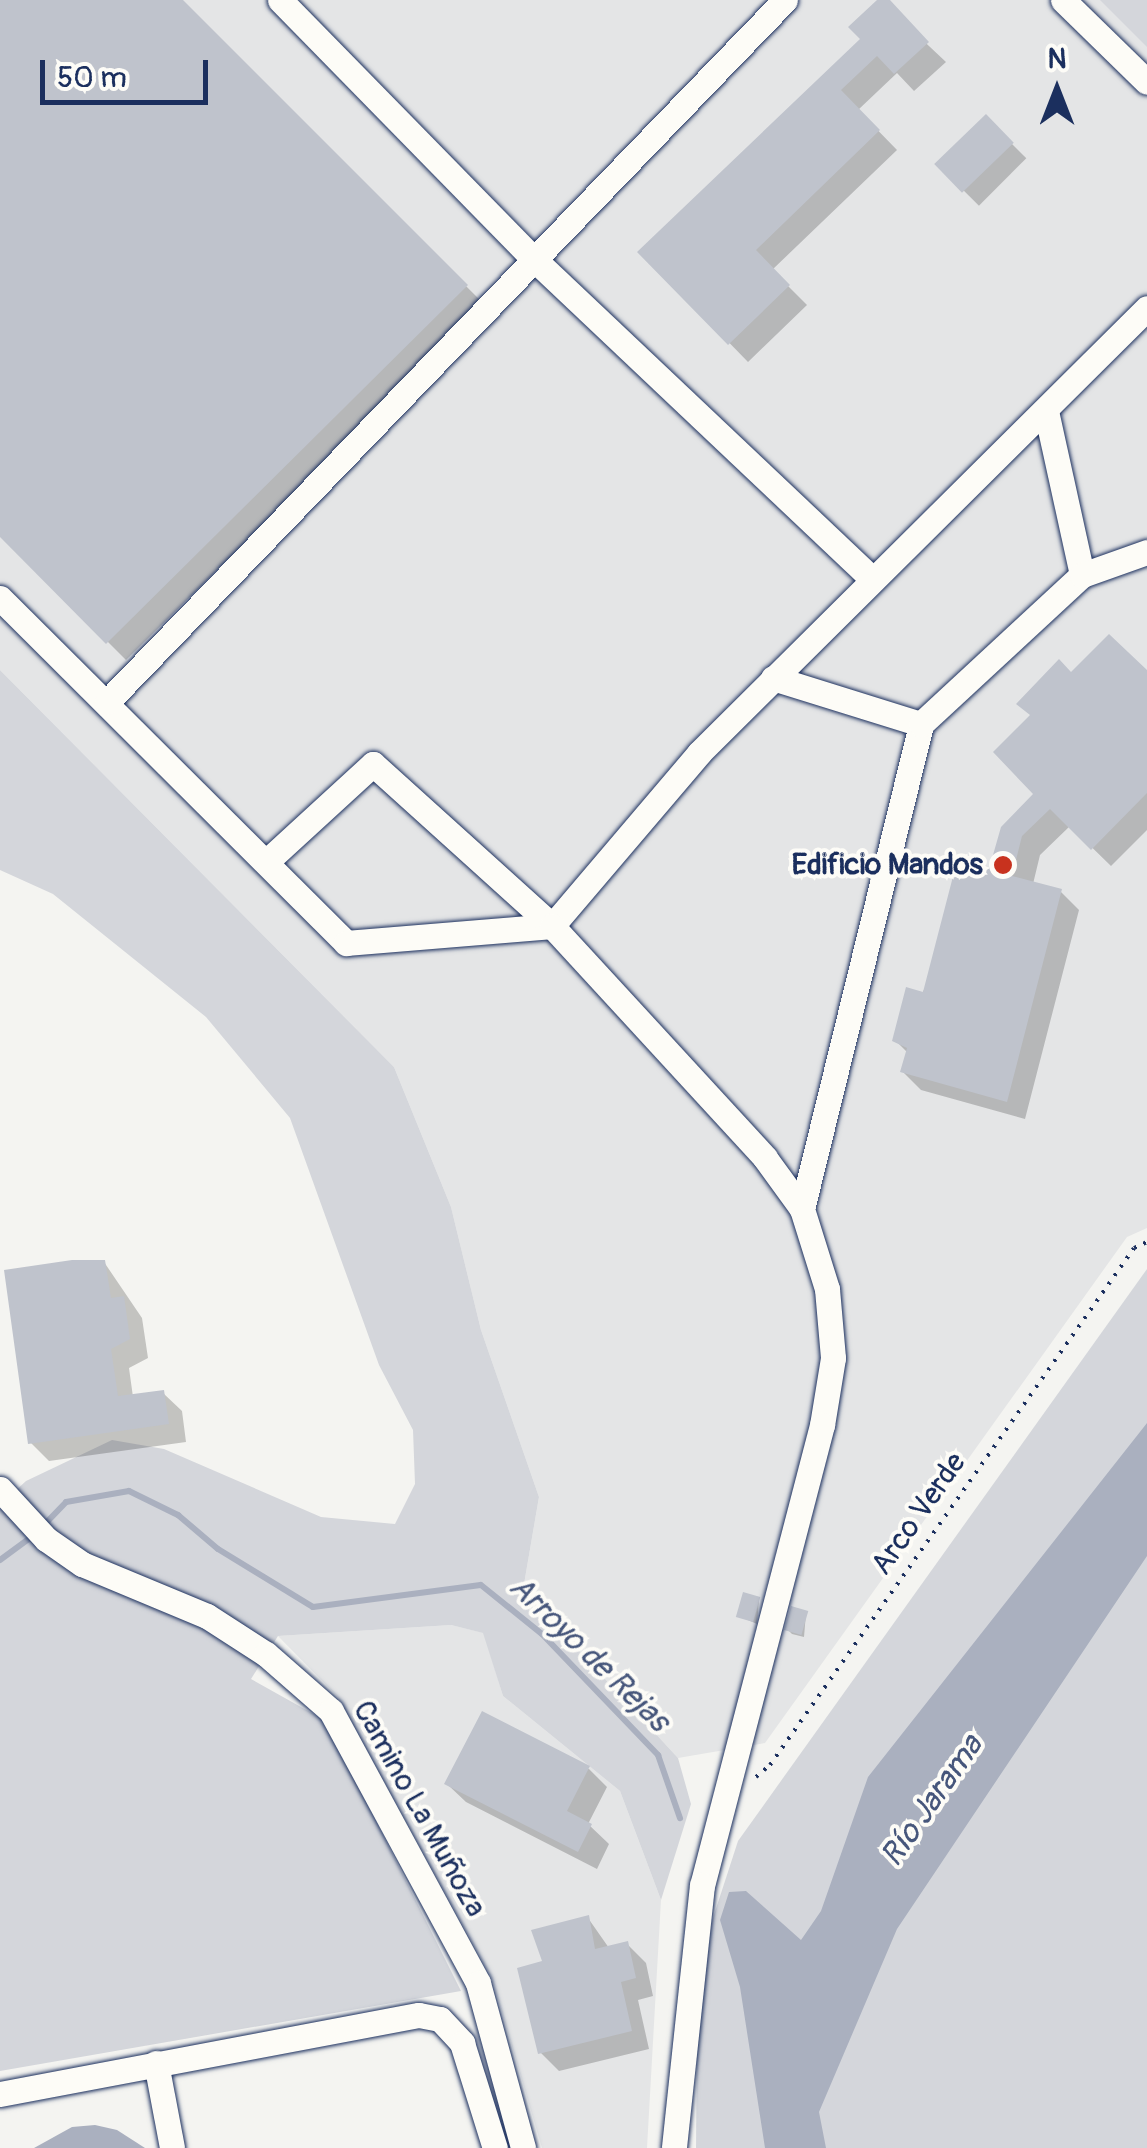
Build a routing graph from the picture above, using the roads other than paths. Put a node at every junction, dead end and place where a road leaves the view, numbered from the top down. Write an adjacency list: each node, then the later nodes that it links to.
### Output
1 (280, 0): 5 (lane)
2 (785, 0): 5 (lane)
3 (1063, 0): 4 (lane)
4 (1147, 82)
5 (536, 261): 10 (lane); 13 (lane)
6 (1147, 308): 7 (lane)
7 (1046, 411): 9 (lane); 10 (lane)
8 (1147, 552): 9 (lane)
9 (1082, 575): 14 (lane)
10 (872, 578): 12 (lane)
11 (0, 598): 13 (lane)
12 (773, 678): 14 (lane); 16 (lane)
13 (107, 702): 15 (lane)
14 (921, 724): 17 (lane)
15 (266, 862): 16 (lane); 16 (lane)
16 (552, 926): 17 (lane)
17 (802, 1209): 24 (lane)
18 (0, 1489): 23 (lane, Camino La Muñoza)
19 (156, 2063): 20 (lane); 21 (lane); 22 (lane)
20 (0, 2094)
21 (172, 2148)
22 (495, 2148)
23 (523, 2148)
24 (674, 2148)

